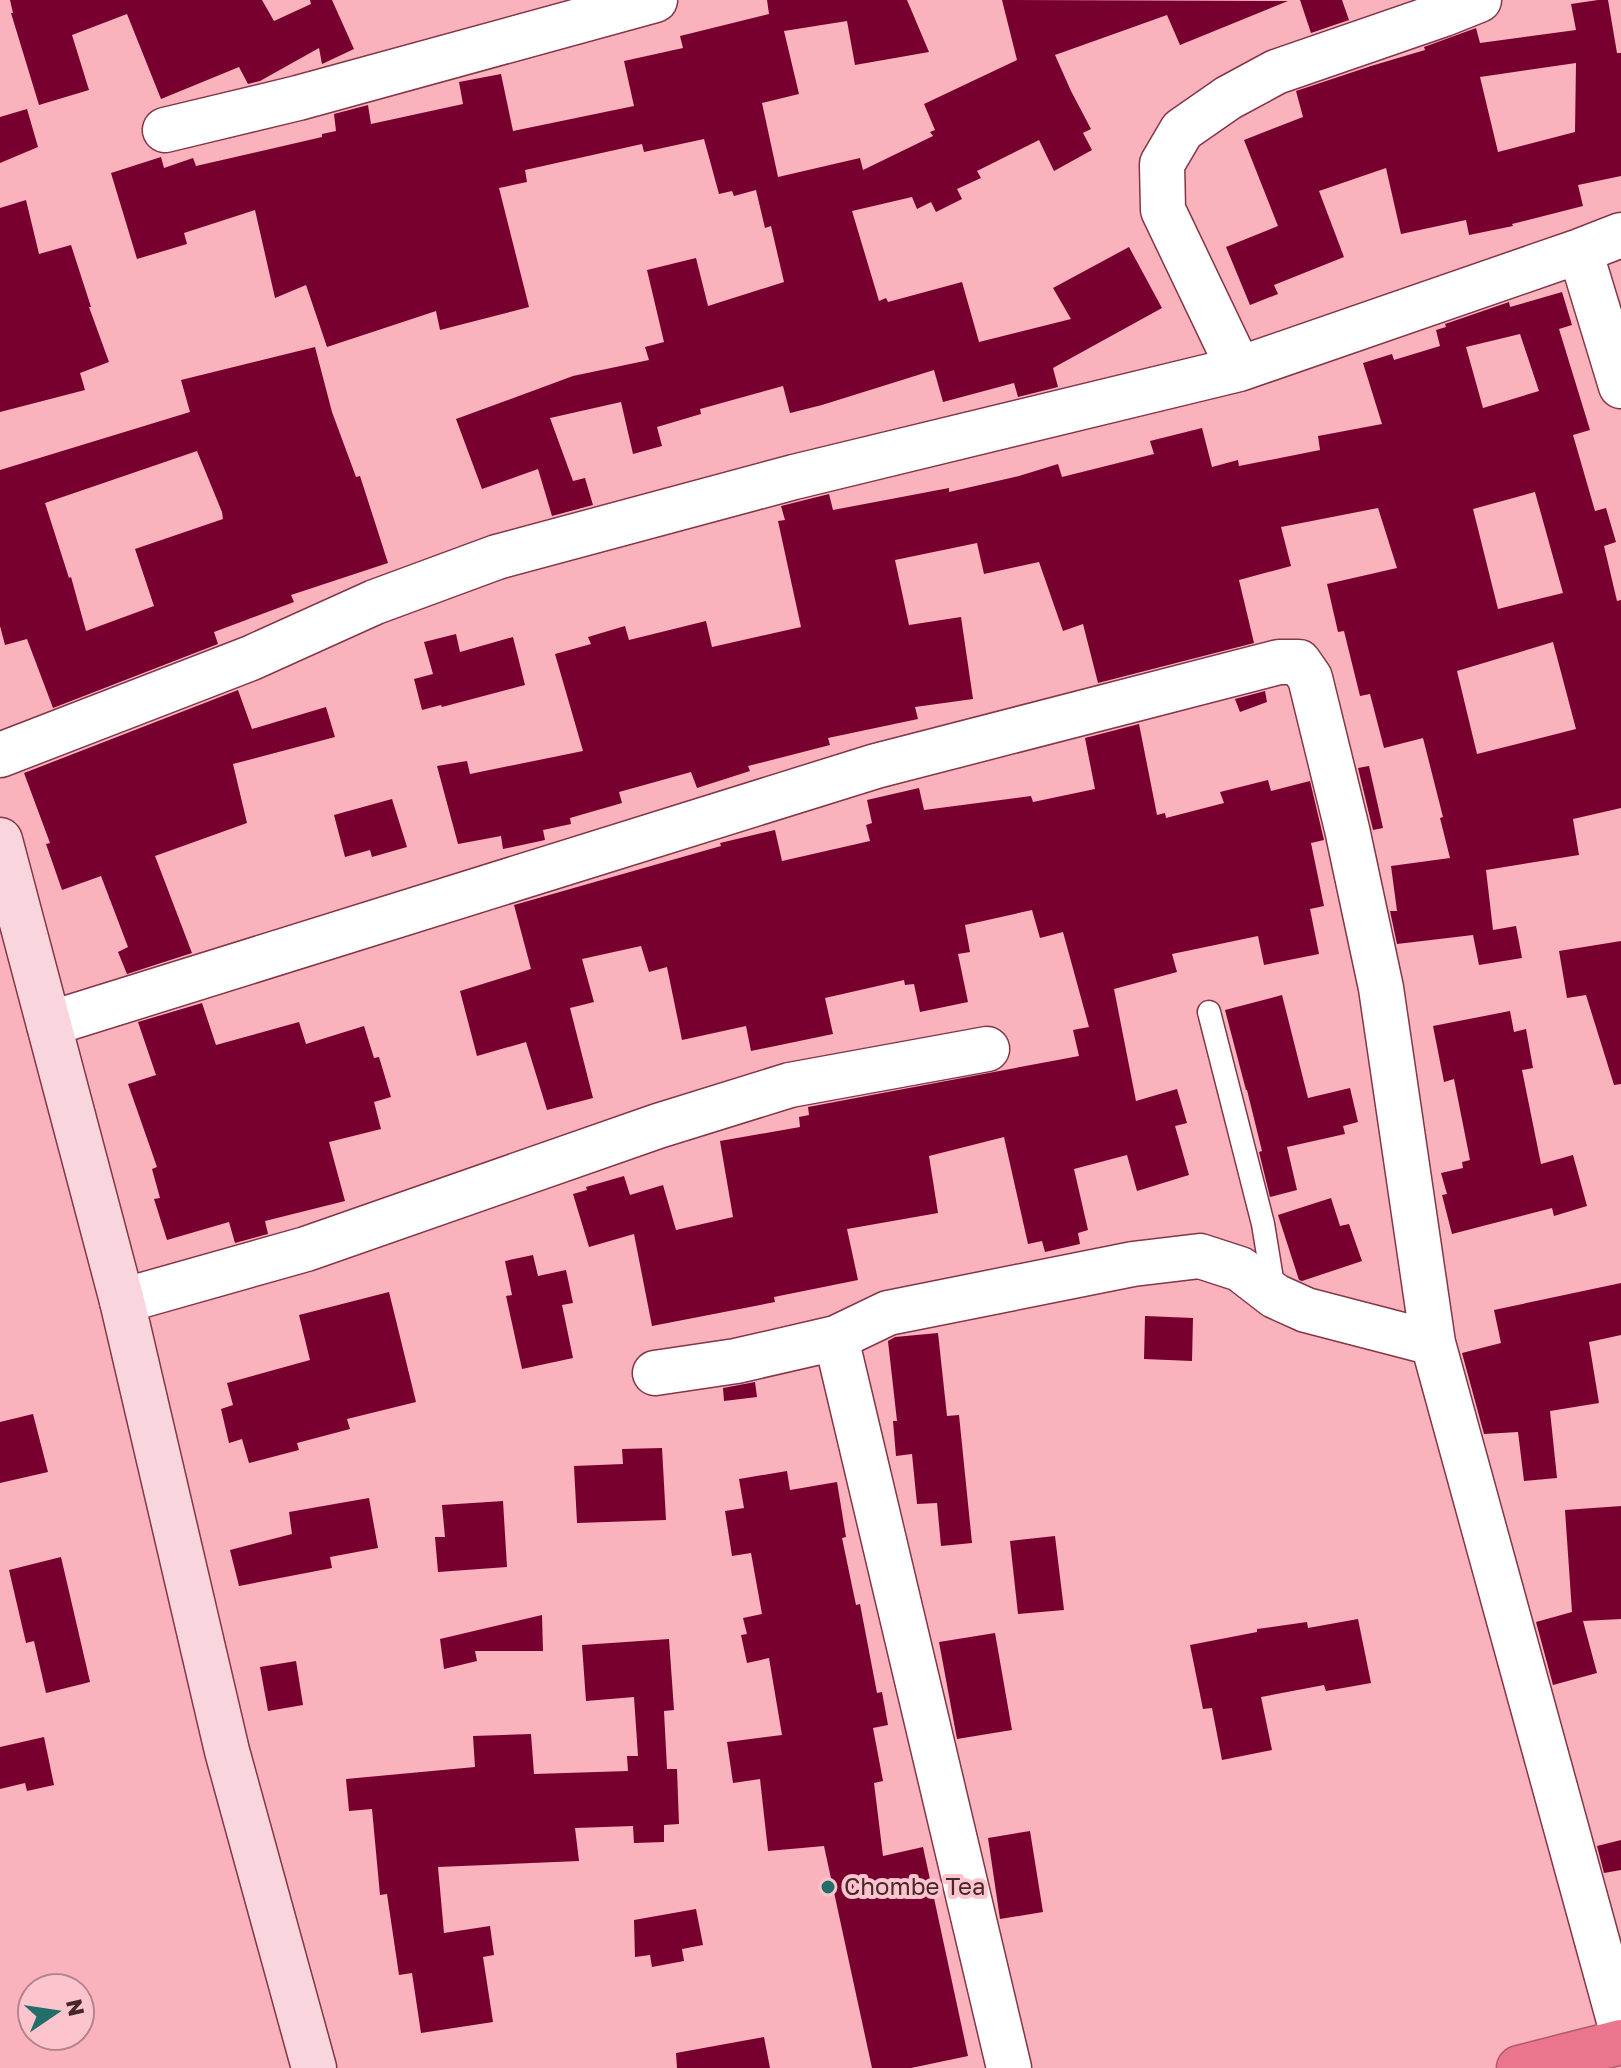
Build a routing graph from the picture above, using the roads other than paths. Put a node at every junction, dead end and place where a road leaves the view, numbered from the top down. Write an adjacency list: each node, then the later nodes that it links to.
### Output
1 (655, 0): 3 (street)
2 (1479, 0): 6 (street)
3 (165, 130)
4 (1621, 235): 5 (street)
5 (1580, 251): 6 (street); 7 (street)
6 (1239, 369): 8 (street)
7 (1621, 386)
8 (0, 755)
9 (0, 840): 11 (street)
10 (1209, 1012): 13 (lane)
11 (49, 1024): 14 (street); 16 (street)
12 (987, 1049): 14 (street)
13 (1275, 1296): 15 (street); 16 (street)
14 (122, 1301): 20 (street)
15 (836, 1338): 17 (street); 21 (street)
16 (1433, 1343): 18 (street)
17 (655, 1373)
18 (1621, 2028)
19 (1621, 2042): 22 (highway)
20 (314, 2068)
21 (1009, 2068)
22 (1519, 2068)

